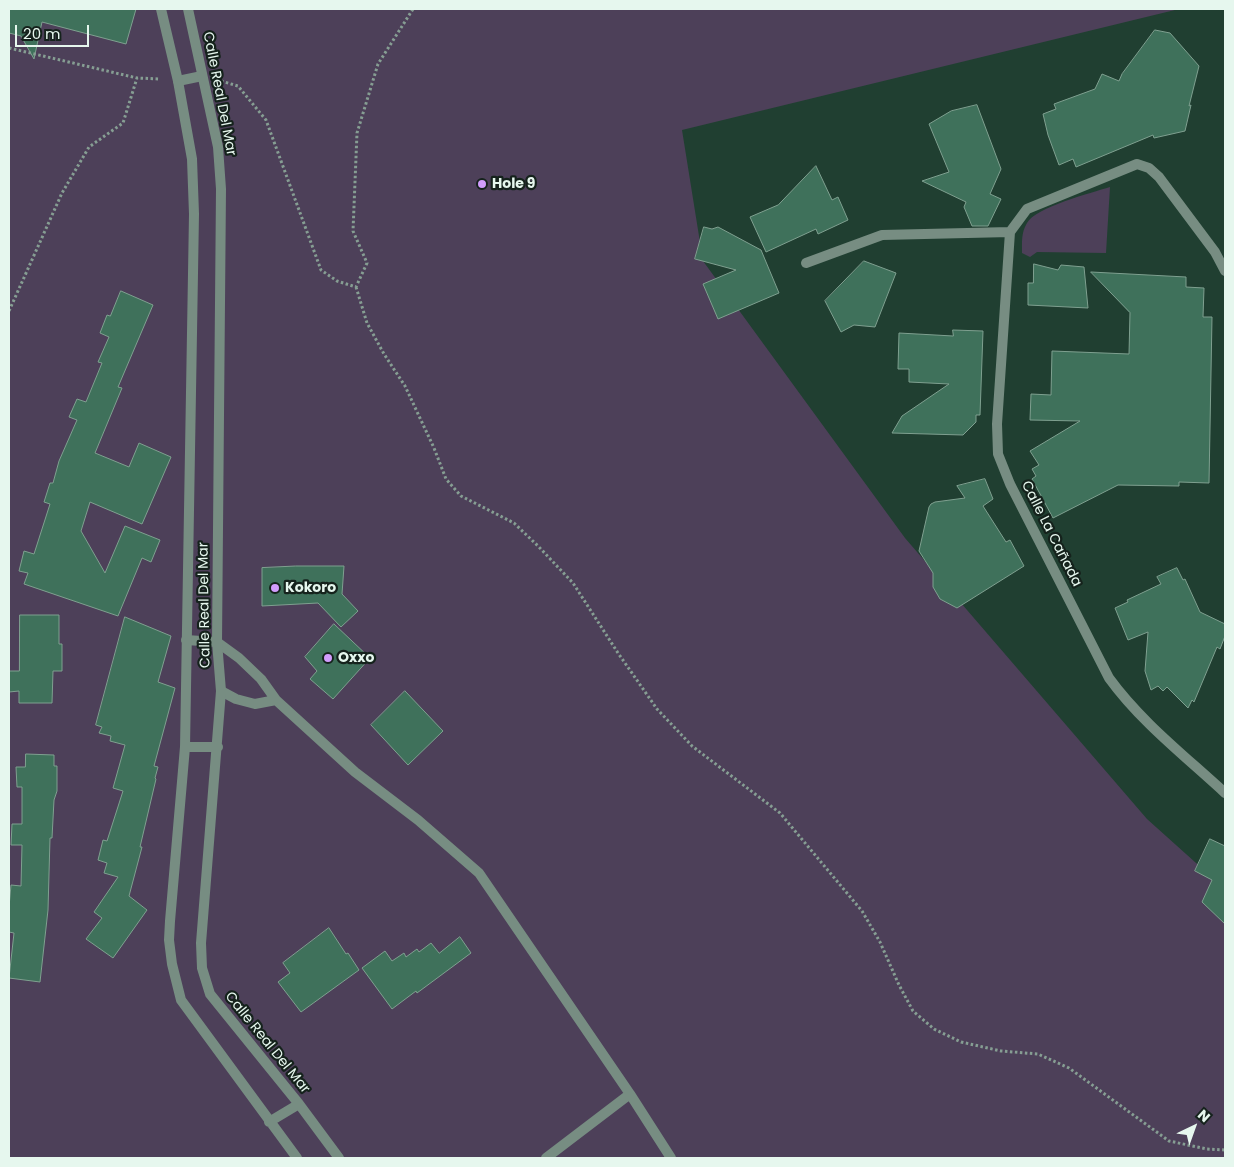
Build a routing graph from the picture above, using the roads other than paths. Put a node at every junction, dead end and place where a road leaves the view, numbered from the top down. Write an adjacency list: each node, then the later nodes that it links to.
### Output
1 (161, 9): 4 (street, Calle Real Del Mar)
2 (188, 9): 3 (street, Calle Real Del Mar)
3 (202, 76): 4 (street); 9 (street, Calle Real Del Mar)
4 (178, 80): 8 (street, Calle Real Del Mar)
5 (1010, 232): 6 (street); 7 (street); 14 (street, Calle La Cañada)
6 (806, 263)
7 (1225, 271)
8 (186, 640): 9 (street); 13 (street, Calle Real Del Mar)
9 (217, 642): 10 (street, Calle Real Del Mar); 11 (street)
10 (221, 691): 11 (street); 12 (street, Calle Real Del Mar)
11 (276, 700): 15 (street)
12 (218, 746): 13 (street); 16 (street, Calle Real Del Mar)
13 (185, 747): 17 (street, Calle Real Del Mar)
14 (1225, 793)
15 (630, 1094): 20 (street); 21 (street)
16 (299, 1104): 17 (street); 19 (street, Calle Real Del Mar)
17 (269, 1122): 18 (street, Calle Real Del Mar)
18 (297, 1158)
19 (339, 1158)
20 (546, 1158)
21 (672, 1158)

